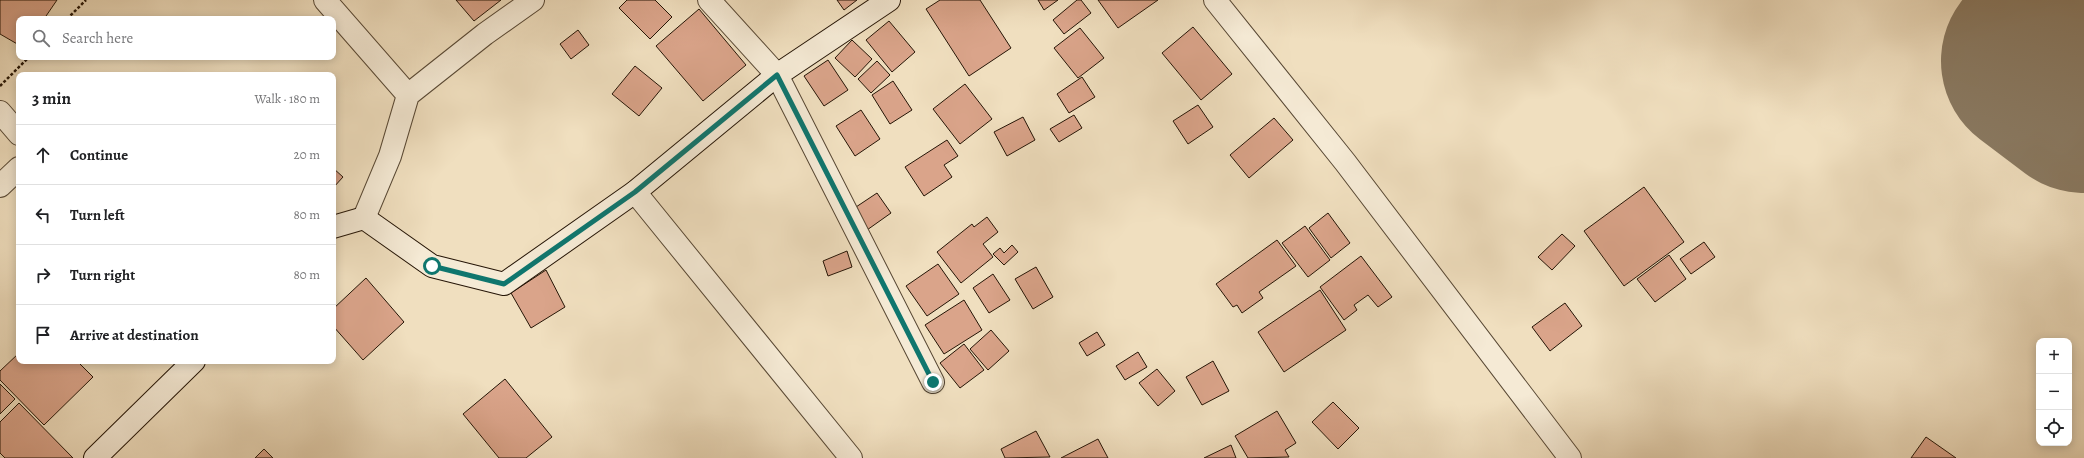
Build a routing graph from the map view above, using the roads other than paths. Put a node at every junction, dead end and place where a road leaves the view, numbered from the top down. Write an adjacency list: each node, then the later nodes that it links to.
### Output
1 (325, 0): 7 (street)
2 (533, 0): 7 (street)
3 (709, 0): 6 (street)
4 (889, 0): 6 (street)
5 (1215, 0): 19 (street)
6 (777, 75): 12 (street); 16 (street)
7 (408, 95): 13 (street)
8 (0, 112): 9 (street)
9 (16, 131)
10 (16, 171): 11 (street)
11 (0, 186)
12 (635, 192): 13 (street); 18 (street)
13 (364, 218): 14 (street)
14 (336, 226)
15 (191, 364): 17 (street)
16 (933, 382)
17 (95, 458)
18 (851, 458)
19 (1570, 458)

